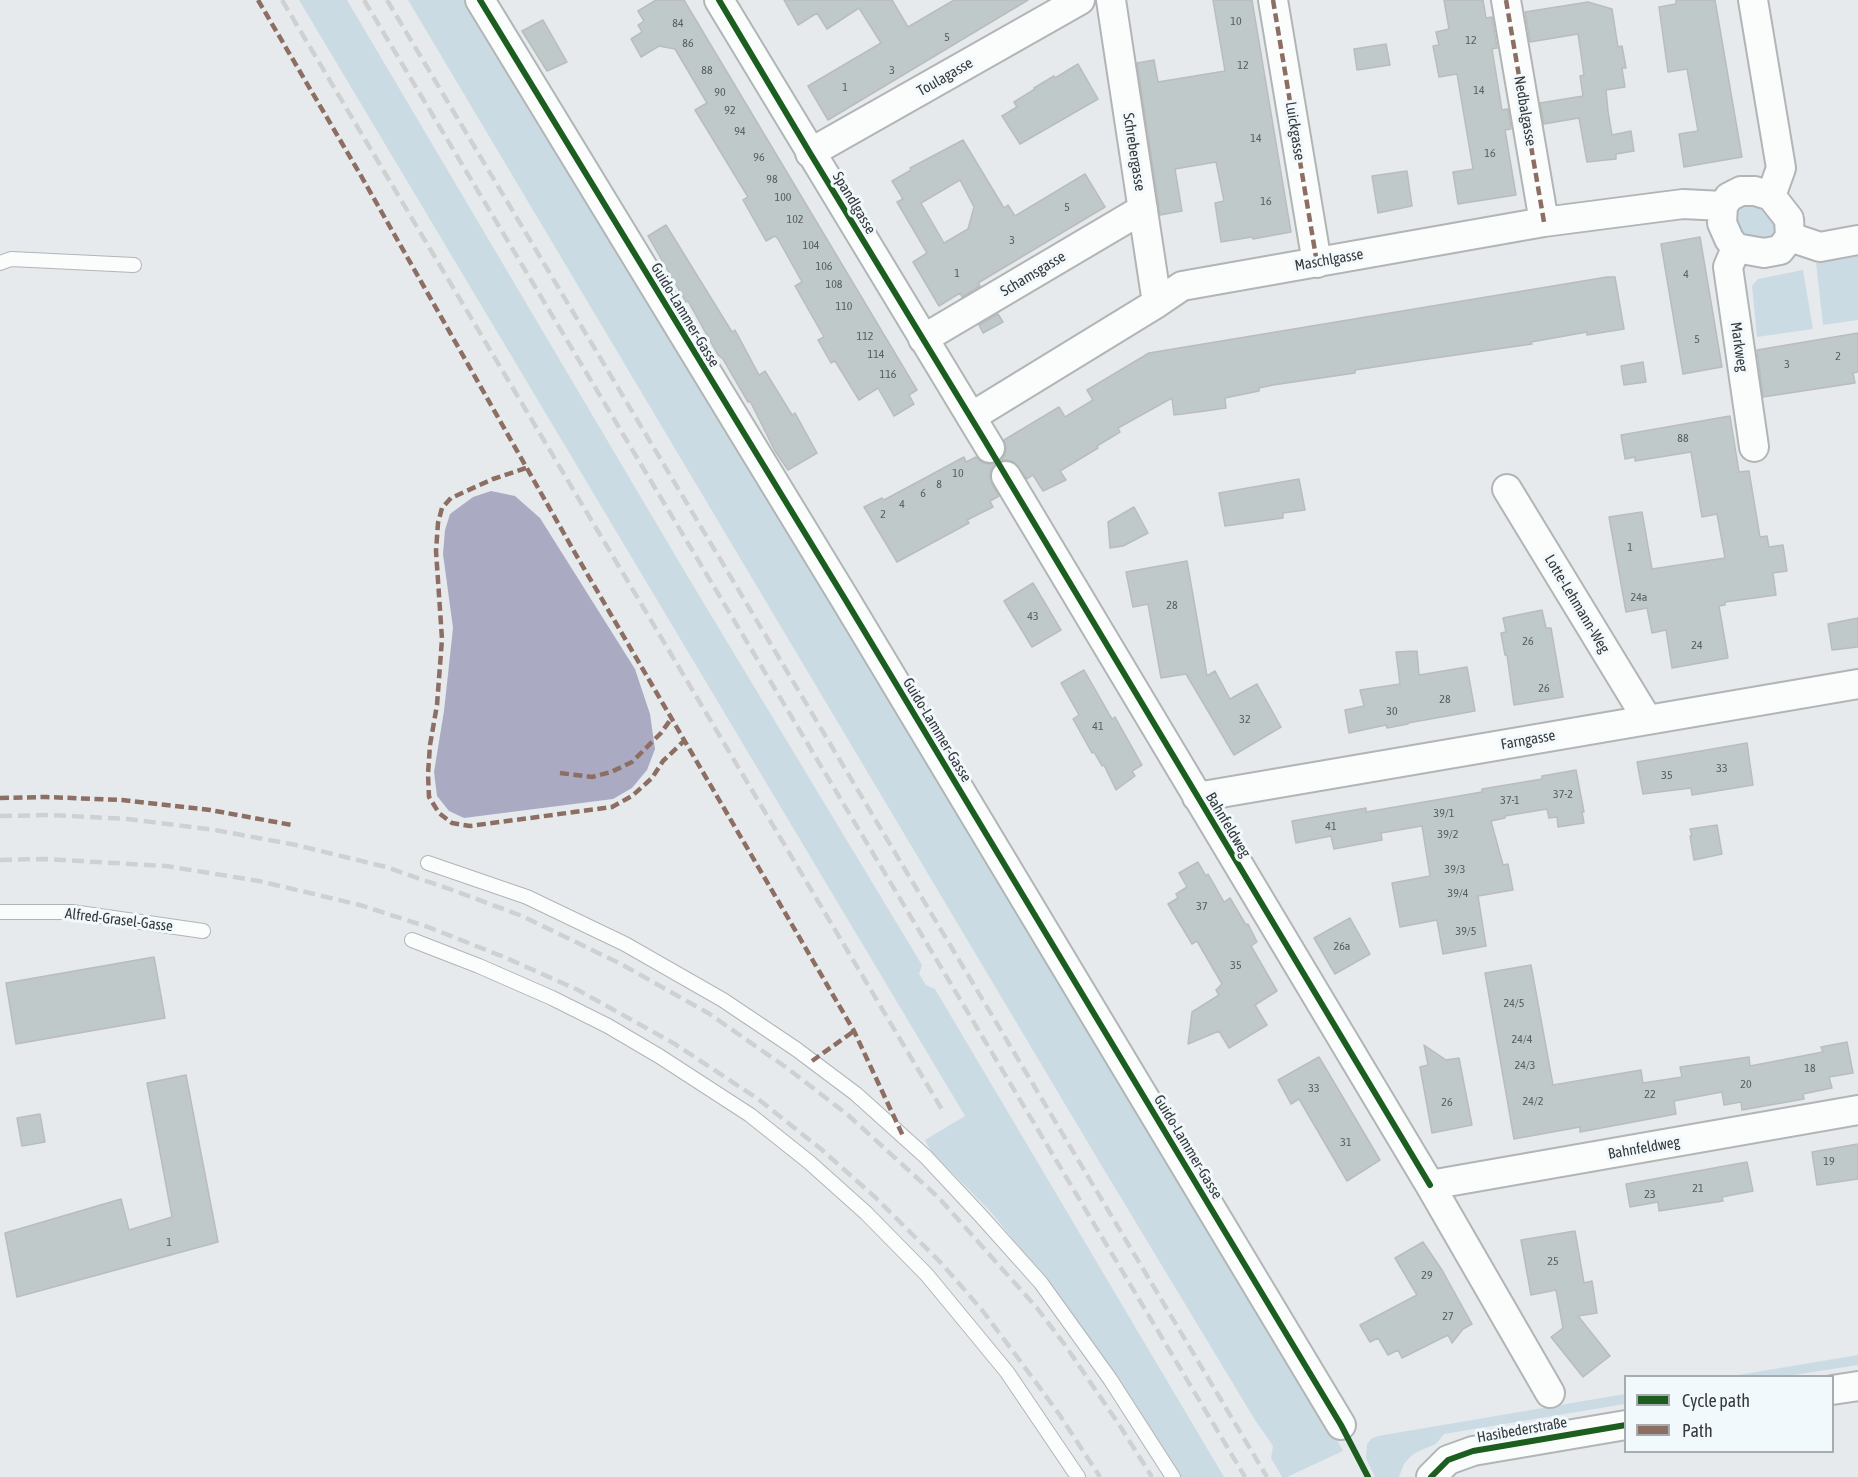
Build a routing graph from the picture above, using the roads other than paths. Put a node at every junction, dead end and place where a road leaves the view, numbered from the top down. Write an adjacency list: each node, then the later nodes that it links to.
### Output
1 (480, 0): 38 (street, Guido-Lammer-Gasse)
2 (719, 0): 8 (street, Spandlgasse)
3 (1080, 0): 8 (street, Toulagasse)
4 (1111, 0): 11 (street, Schrebergasse)
5 (1273, 0): 17 (street, Luickgasse)
6 (1506, 0): 12 (street, Nedbalgasse)
7 (1753, 0): 9 (street)
8 (810, 153): 20 (street, Spandlgasse)
9 (1771, 196): 10 (street); 13 (street)
10 (1723, 206): 12 (street, Maschlgasse); 15 (street)
11 (1143, 209): 19 (street, Schrebergasse); 20 (street, Schamsgasse)
12 (1545, 222): 17 (street, Maschlgasse)
13 (1790, 237): 14 (street); 15 (street)
14 (1858, 240)
15 (1736, 248): 22 (street, Markweg)
16 (0, 263): 18 (lane)
17 (1317, 263): 19 (street, Maschlgasse)
18 (134, 265)
19 (1156, 303): 21 (street, Maschlgasse)
20 (923, 339): 21 (street, Spandlgasse)
21 (971, 417): 23 (street)
22 (1754, 447)
23 (990, 448)
24 (1006, 476): 28 (street, Bahnfeldweg)
25 (1508, 489): 27 (street, Lotte-Lehmann-Weg)
26 (1858, 684): 27 (street, Farngasse)
27 (1647, 719): 28 (street, Farngasse)
28 (1197, 797): 34 (street, Bahnfeldweg)
29 (428, 863): 41 (lane)
30 (0, 912): 31 (lane, Alfred-Grasel-Gasse)
31 (203, 931)
32 (412, 940): 40 (lane)
33 (1858, 1110): 34 (street, Bahnfeldweg)
34 (1430, 1185): 37 (street, Bahnfeldweg)
35 (1858, 1386): 36 (street)
36 (1834, 1390)
37 (1550, 1393)
38 (1341, 1425)
39 (1624, 1425): 42 (street, Hasibederstraße)
40 (1078, 1477)
41 (1173, 1477)
42 (1431, 1477)

